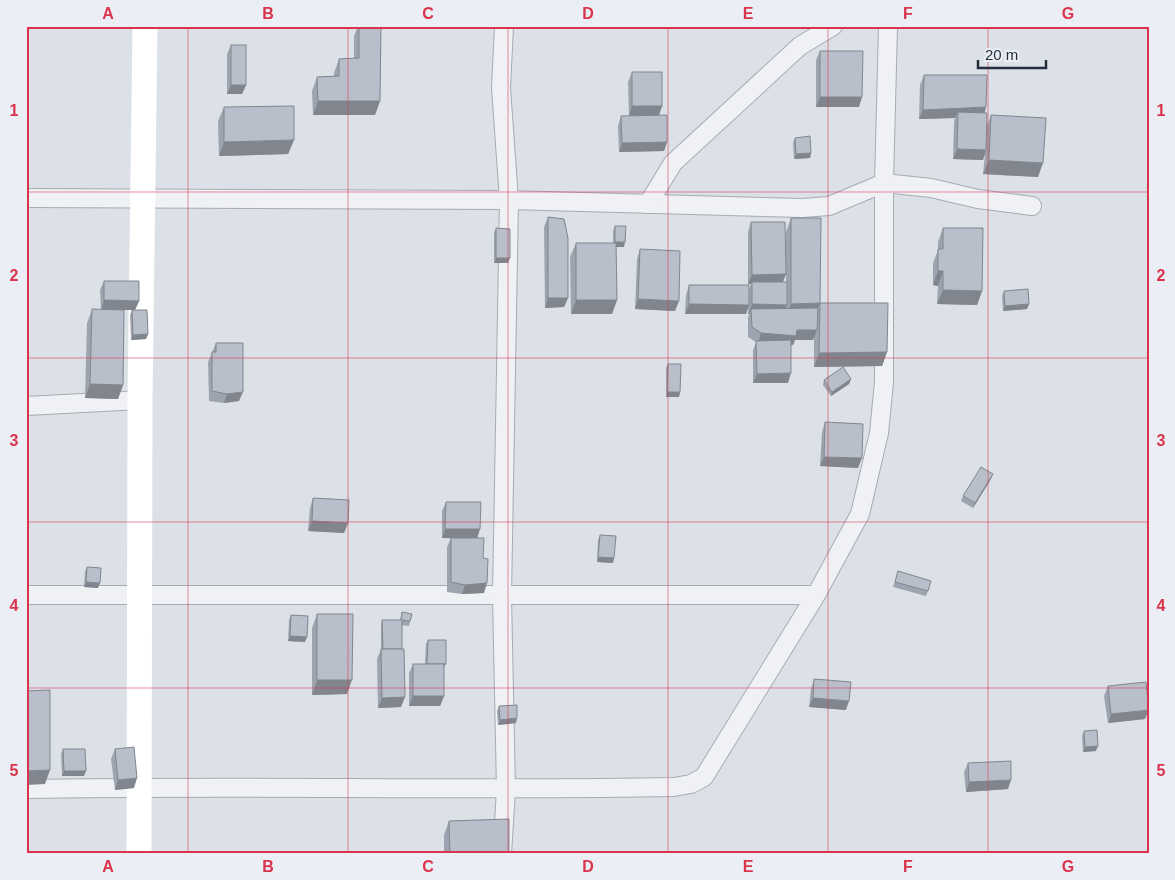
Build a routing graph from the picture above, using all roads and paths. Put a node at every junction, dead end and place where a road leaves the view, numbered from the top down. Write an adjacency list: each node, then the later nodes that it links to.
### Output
1 (145, 26): 7 (street)
2 (504, 26): 8 (street)
3 (888, 26): 5 (street)
4 (822, 28): 9 (street)
5 (884, 184): 9 (street); 10 (street); 14 (street)
6 (26, 198): 7 (street)
7 (143, 199): 8 (street); 11 (street)
8 (509, 200): 9 (street); 16 (street)
9 (648, 204)
10 (1032, 206)
11 (140, 400): 12 (street); 15 (street)
12 (26, 406)
13 (26, 595): 15 (street)
14 (816, 595): 16 (street); 19 (street)
15 (141, 596): 16 (street); 17 (street)
16 (502, 596): 19 (street)
17 (139, 787): 18 (street); 19 (street); 20 (street)
18 (26, 789)
19 (506, 790): 21 (street)
20 (139, 854)
21 (502, 854)

